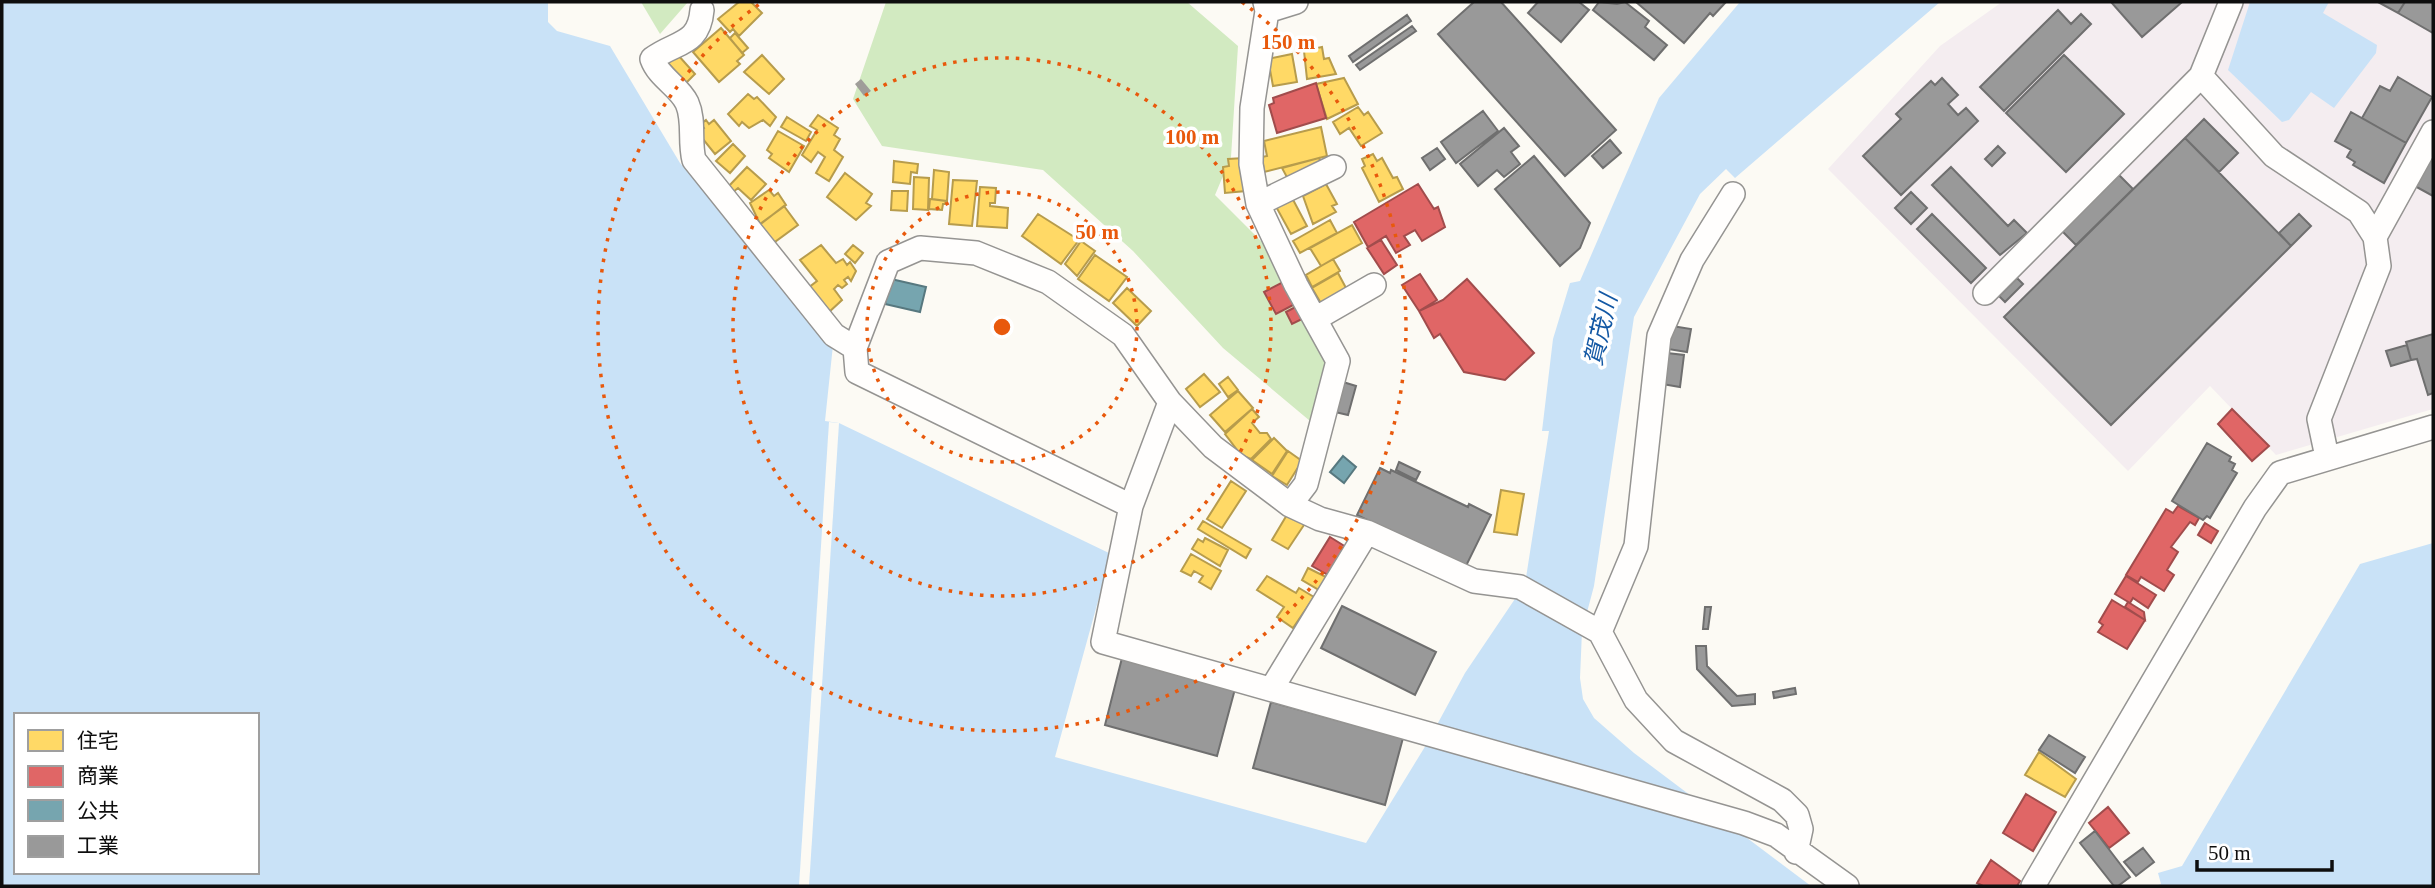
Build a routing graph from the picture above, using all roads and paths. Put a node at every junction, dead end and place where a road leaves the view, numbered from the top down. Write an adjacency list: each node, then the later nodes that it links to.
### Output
1 (1296, 2): 3 (street)
2 (2231, 2): 5 (street)
3 (1266, 7): 9 (street)
4 (702, 10): 14 (street)
5 (2201, 76): 10 (street); 12 (street)
6 (2433, 132): 10 (street)
7 (1334, 167): 9 (street)
8 (1733, 194): 21 (street)
9 (1258, 204): 13 (street)
10 (2375, 237): 17 (street)
11 (1374, 285): 13 (street)
12 (1985, 293)
13 (1315, 319): 18 (street)
14 (855, 348): 15 (street); 19 (street)
15 (1170, 402): 18 (street); 19 (street)
16 (2433, 427): 17 (street)
17 (2327, 457): 25 (street)
18 (1290, 505): 20 (street)
19 (1131, 506): 22 (street)
20 (1367, 532): 21 (street); 22 (street)
21 (1592, 629): 23 (street)
22 (1272, 688): 23 (street)
23 (1796, 852): 24 (street)
24 (1847, 886)
25 (2033, 886)

